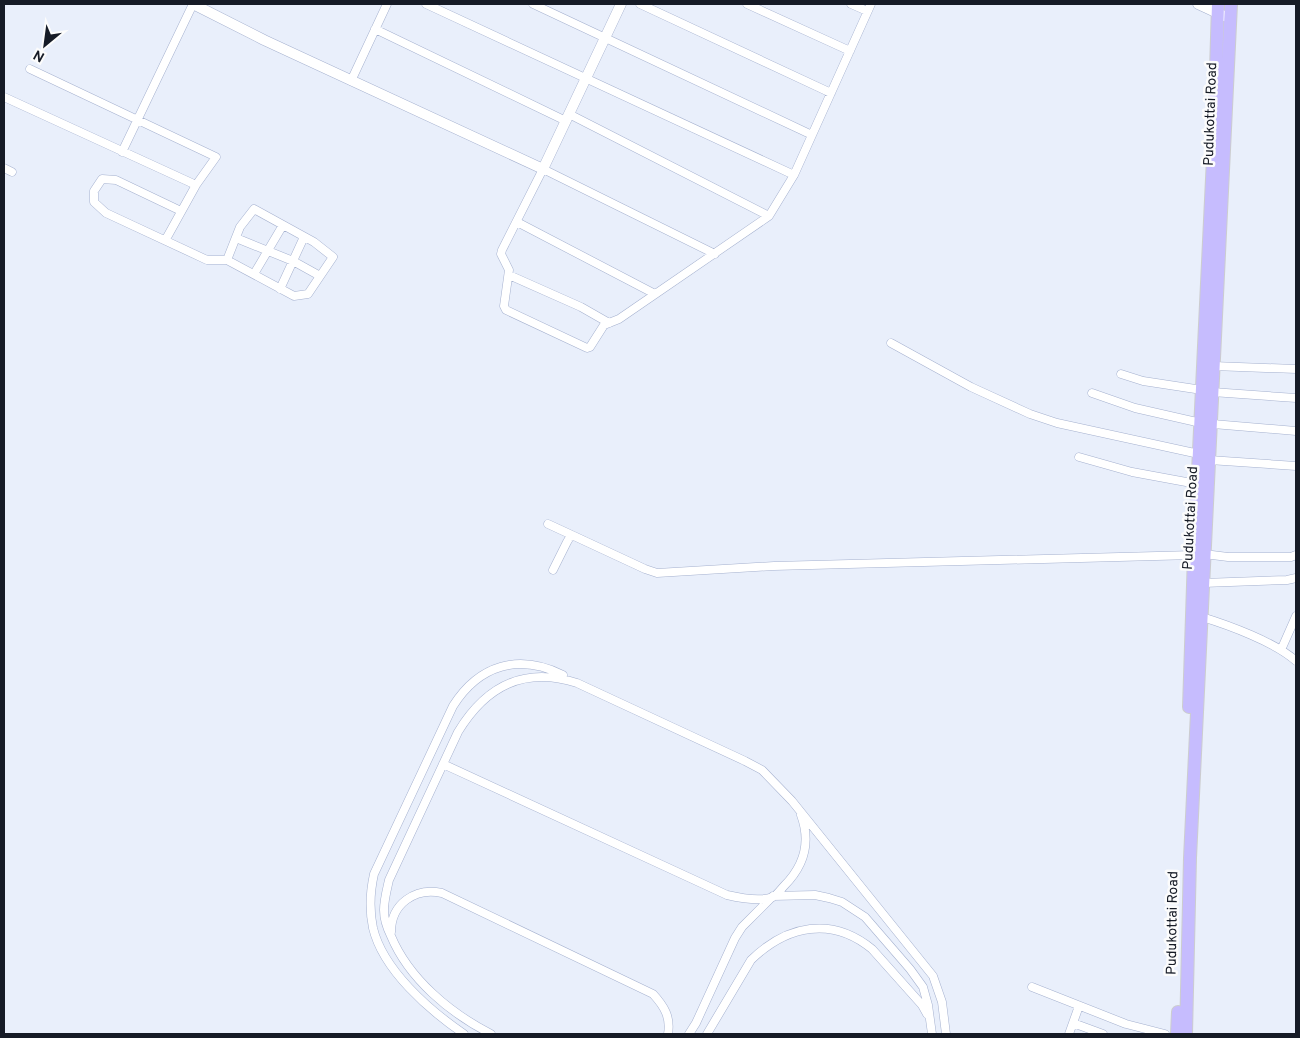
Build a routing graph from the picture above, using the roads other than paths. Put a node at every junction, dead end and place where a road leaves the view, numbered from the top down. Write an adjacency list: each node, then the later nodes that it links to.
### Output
1 (193, 4): 19 (street); 23 (street)
2 (387, 4): 14 (street)
3 (426, 4): 18 (street)
4 (533, 4): 15 (street)
5 (621, 4): 15 (street)
6 (640, 4): 20 (street)
7 (747, 4): 16 (street)
8 (851, 4): 11 (street)
9 (1198, 4): 12 (street)
10 (1231, 4): 13 (highway, Pudukottai Road)
11 (869, 7): 16 (street)
12 (1218, 9): 13 (street); 42 (highway, Pudukottai Road)
13 (1230, 19): 42 (highway, Pudukottai Road)
14 (375, 29): 19 (street); 22 (street)
15 (605, 38): 18 (street); 24 (street)
16 (850, 51): 20 (street)
17 (30, 69): 23 (street)
18 (586, 78): 22 (street); 29 (street)
19 (352, 80): 27 (street)
20 (831, 93): 24 (street)
21 (4, 97): 25 (street)
22 (568, 117): 27 (street); 32 (street)
23 (138, 119): 25 (street); 30 (street)
24 (812, 135): 29 (street)
25 (122, 152): 30 (street)
26 (4, 168): 28 (street)
27 (543, 169): 33 (street); 39 (street)
28 (12, 172)
29 (794, 175): 32 (street)
30 (196, 185): 31 (street)
31 (181, 211): 37 (street); 37 (street)
32 (768, 216): 39 (street)
33 (517, 222): 44 (street); 47 (street)
34 (282, 225): 35 (street); 36 (street); 38 (street)
35 (304, 237): 41 (street); 45 (street)
36 (236, 238): 38 (street); 40 (street)
37 (166, 239): 40 (street)
38 (268, 250): 41 (street); 43 (street)
39 (715, 254): 47 (street)
40 (227, 260): 43 (street)
41 (293, 261): 45 (street); 46 (street)
42 (1214, 269): 50 (highway, Pudukottai Road); 53 (highway, Pudukottai Road)
43 (254, 274): 46 (street)
44 (508, 274): 48 (street); 48 (street)
45 (320, 276): 46 (street)
46 (280, 289)
47 (655, 294): 48 (street)
48 (609, 323)
49 (891, 343): 59 (street)
50 (1213, 366): 51 (street); 53 (highway, Pudukottai Road)
51 (1296, 369)
52 (1122, 374): 53 (street)
53 (1207, 391): 55 (street); 56 (highway, Pudukottai Road)
54 (1092, 393): 56 (street)
55 (1296, 398)
56 (1206, 424): 57 (street); 59 (highway, Pudukottai Road)
57 (1296, 431)
58 (1079, 456): 61 (street)
59 (1204, 457): 60 (street); 61 (highway, Pudukottai Road); 64 (highway, Pudukottai Road)
60 (1296, 466)
61 (1197, 484): 64 (highway, Pudukottai Road)
62 (548, 524): 63 (street)
63 (574, 536): 64 (street); 66 (street)
64 (1199, 554): 65 (street); 68 (highway, Pudukottai Road); 91 (highway, Pudukottai Road)
65 (1296, 555)
66 (553, 570)
67 (1296, 578): 68 (street)
68 (1203, 582): 70 (highway, Pudukottai Road)
69 (1296, 616): 71 (street)
70 (1202, 617): 71 (street); 92 (highway, Pudukottai Road)
71 (1280, 650): 72 (street)
72 (1296, 661)
73 (577, 683): 74 (street); 75 (street); 82 (street)
74 (443, 764): 76 (street); 77 (street)
75 (792, 801): 76 (street); 87 (street)
76 (773, 896): 81 (street); 85 (street)
77 (391, 937): 83 (street); 84 (street)
78 (1032, 987): 79 (street)
79 (1079, 1006): 80 (street); 90 (street)
80 (1073, 1024): 88 (street); 89 (street)
81 (932, 1031): 86 (street)
82 (464, 1034)
83 (491, 1034)
84 (668, 1034)
85 (689, 1034)
86 (706, 1034)
87 (946, 1034)
88 (1069, 1034)
89 (1104, 1034)
90 (1165, 1034)
91 (1177, 1034)
92 (1186, 1034)

